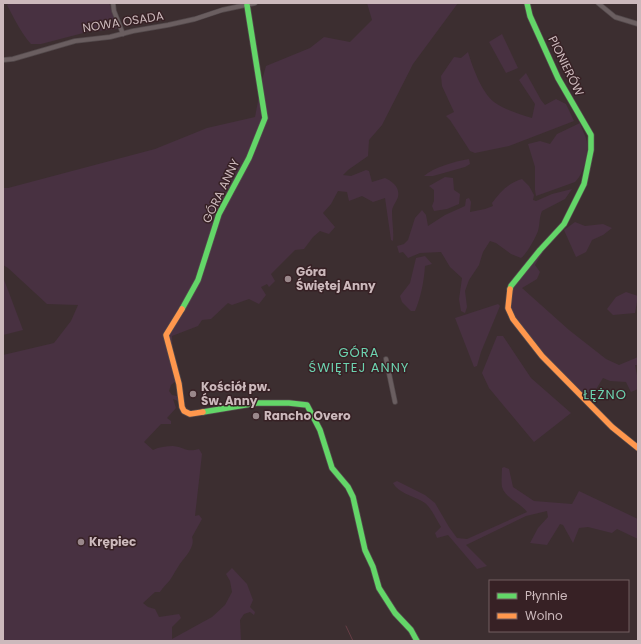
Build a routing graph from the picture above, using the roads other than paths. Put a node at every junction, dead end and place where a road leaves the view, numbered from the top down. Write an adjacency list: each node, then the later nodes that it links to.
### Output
1 (113, 3): 7 (street)
2 (255, 3): 5 (street)
3 (527, 3): 11 (street, PIONIERÓW)
4 (598, 3): 6 (street)
5 (247, 5): 7 (street, NOWA OSADA); 12 (street, GÓRA ANNY)
6 (638, 24)
7 (122, 34): 8 (street, NOWA OSADA)
8 (3, 60)
9 (386, 359): 10 (street)
10 (395, 402)
11 (638, 448)
12 (417, 641)

